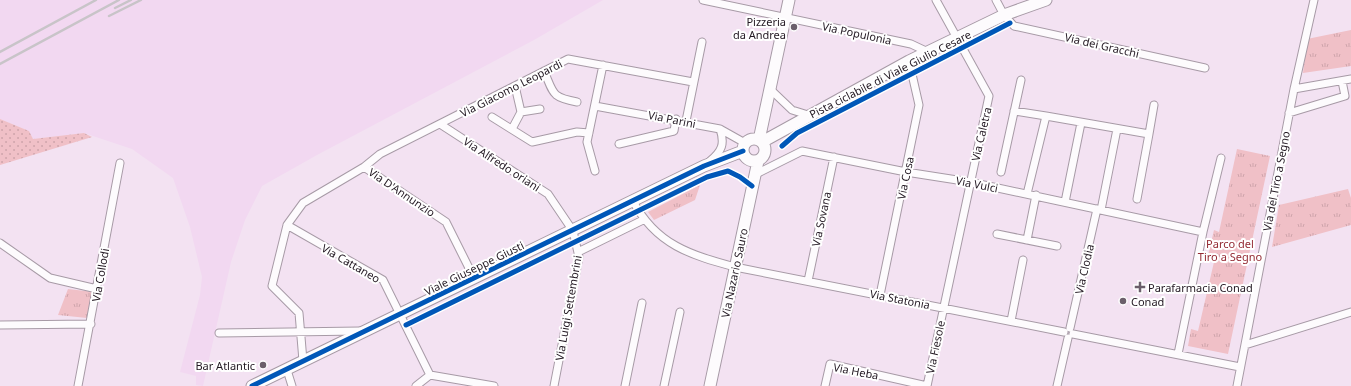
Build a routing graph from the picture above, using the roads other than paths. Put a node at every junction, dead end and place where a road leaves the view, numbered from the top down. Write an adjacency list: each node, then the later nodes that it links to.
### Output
1 (702, 0): 7 (street, Via Populonia)
2 (789, 0): 9 (street)
3 (936, 0): 10 (street, Via Caletra)
4 (996, 0): 8 (street)
5 (1046, 0): 8 (street, Viale Giuseppe Giusti)
6 (1314, 0): 23 (street, Via del Tiro a Segno)
7 (717, 2): 9 (street, Via Populonia)
8 (1004, 15): 10 (street, Viale Giuseppe Giusti); 15 (street, Via dei Gracchi)
9 (785, 17): 12 (street, Via Populonia); 22 (street)
10 (957, 38): 12 (street, Viale Giuseppe Giusti); 57 (street, Via Caletra)
11 (702, 42): 20 (street)
12 (928, 52): 13 (street, Viale Giuseppe Giusti)
13 (909, 61): 31 (street, Viale Giuseppe Giusti); 54 (street, Via Cosa)
14 (603, 65): 16 (street, Via Giacomo Leopardi); 20 (street, Via Giacomo Leopardi); 25 (street)
15 (1205, 68)
16 (544, 71): 21 (street, Via Giacomo Leopardi); 24 (street)
17 (1351, 79): 19 (street)
18 (1021, 80): 28 (street)
19 (1342, 81): 23 (street); 30 (street)
20 (693, 82): 35 (street)
21 (515, 86): 29 (street); 36 (street, Via Giacomo Leopardi)
22 (770, 89): 31 (street); 44 (street)
23 (1294, 89): 30 (street, Via del Tiro a Segno)
24 (577, 102)
25 (595, 106): 34 (street, Via Parini); 41 (street)
26 (1154, 106): 43 (street)
27 (540, 109): 29 (street)
28 (1014, 111): 32 (street); 55 (street)
29 (521, 112): 38 (street)
30 (1289, 113): 91 (street, Via del Tiro a Segno)
31 (808, 115): 42 (street, Viale Giuseppe Giusti)
32 (1046, 116): 37 (street); 58 (street)
33 (492, 117): 38 (street)
34 (676, 119): 35 (street, Via Parini); 45 (street)
35 (686, 121): 39 (street, Via Parini)
36 (440, 124): 52 (street, Via Giacomo Leopardi); 66 (street, Via Alfredo oriani)
37 (1082, 124): 40 (street); 62 (street)
38 (512, 129): 41 (street)
39 (720, 129): 46 (street, Via Parini); 51 (street)
40 (1117, 130): 43 (street); 63 (street, Via Clodia)
41 (589, 133): 53 (street)
42 (780, 133): 44 (street, Viale Giuseppe Giusti); 49 (street)
43 (1149, 134): 60 (street)
44 (761, 141): 46 (street, Viale Giuseppe Giusti); 49 (street)
45 (619, 144)
46 (744, 147): 49 (street); 51 (street, Viale Giuseppe Giusti)
47 (834, 157): 54 (street, Via Vulci); 56 (street, Via Vulci); 76 (street, Via Sovana)
48 (1221, 158): 67 (street)
49 (758, 159): 51 (street, Viale Giuseppe Giusti); 56 (street, Via Nazario Sauro)
50 (120, 163): 77 (street, Via Collodi)
51 (704, 166): 61 (street, Viale Giuseppe Giusti)
52 (364, 167): 65 (street, Via D'Annunzio); 75 (street, Via D'Annunzio)
53 (595, 171)
54 (906, 172): 57 (street, Via Vulci); 78 (street, Via Cosa)
55 (1001, 172)
56 (754, 175): 74 (street, Via Nazario Sauro)
57 (970, 182): 58 (street, Via Vulci); 80 (street, Via Caletra)
58 (1027, 194): 59 (street, Via Vulci)
59 (1036, 195): 62 (street, Via Vulci); 69 (street)
60 (1137, 199)
61 (633, 201): 64 (street, Via Statonia); 66 (street, Viale Giuseppe Giusti)
62 (1065, 202): 63 (street, Via Vulci)
63 (1099, 209): 67 (street, Via Vulci); 90 (street, Via Clodia)
64 (644, 220): 72 (street); 74 (street, Via Statonia)
65 (287, 225): 83 (street, Via Cattaneo); 89 (street)
66 (573, 231): 72 (street, Via Luigi Settembrini); 75 (street, Viale Giuseppe Giusti)
67 (1203, 232): 92 (street)
68 (997, 234): 69 (street)
69 (1028, 240): 71 (street)
70 (0, 243): 77 (street)
71 (1057, 246)
72 (578, 252): 102 (street, Via Luigi Settembrini)
73 (1023, 260): 84 (street)
74 (735, 267): 76 (street, Via Statonia); 105 (street, Via Nazario Sauro)
75 (474, 278): 83 (street, Viale Giuseppe Giusti)
76 (808, 281): 78 (street, Via Statonia)
77 (97, 290): 85 (street, Via Collodi)
78 (880, 295): 80 (street, Via Statonia)
79 (642, 303): 103 (street)
80 (943, 308): 84 (street, Via Statonia); 107 (street, Via Fiesole)
81 (680, 312): 104 (street)
82 (1351, 312): 91 (street)
83 (401, 314): 87 (street, Viale Giuseppe Giusti); 96 (street, Via Cattaneo)
84 (1011, 321): 90 (street, Via Statonia)
85 (91, 324): 86 (street); 97 (street, Via Collodi)
86 (0, 325)
87 (366, 331): 89 (street, Viale Giuseppe Giusti); 93 (street, Viale Giuseppe Giusti)
88 (219, 333): 89 (street, Viale Giuseppe Giusti)
89 (301, 333): 93 (street)
90 (1069, 333): 92 (street, Via Statonia); 108 (street, Via Clodia)
91 (1244, 345): 94 (street, Via del Tiro a Segno)
92 (1178, 354): 94 (street, Via Statonia)
93 (304, 361): 95 (street, Viale Giuseppe Giusti)
94 (1240, 366): 109 (street, Via del Tiro a Segno)
95 (287, 370): 98 (street, Viale Giuseppe Giusti); 99 (street)
96 (430, 375): 100 (street); 101 (street)
97 (78, 386)
98 (252, 386)
99 (292, 386)
100 (416, 386)
101 (494, 386)
102 (554, 386)
103 (625, 386)
104 (664, 386)
105 (710, 386)
106 (825, 386): 107 (street, Via Heba)
107 (926, 386)
108 (1057, 386)
109 (1237, 386)

